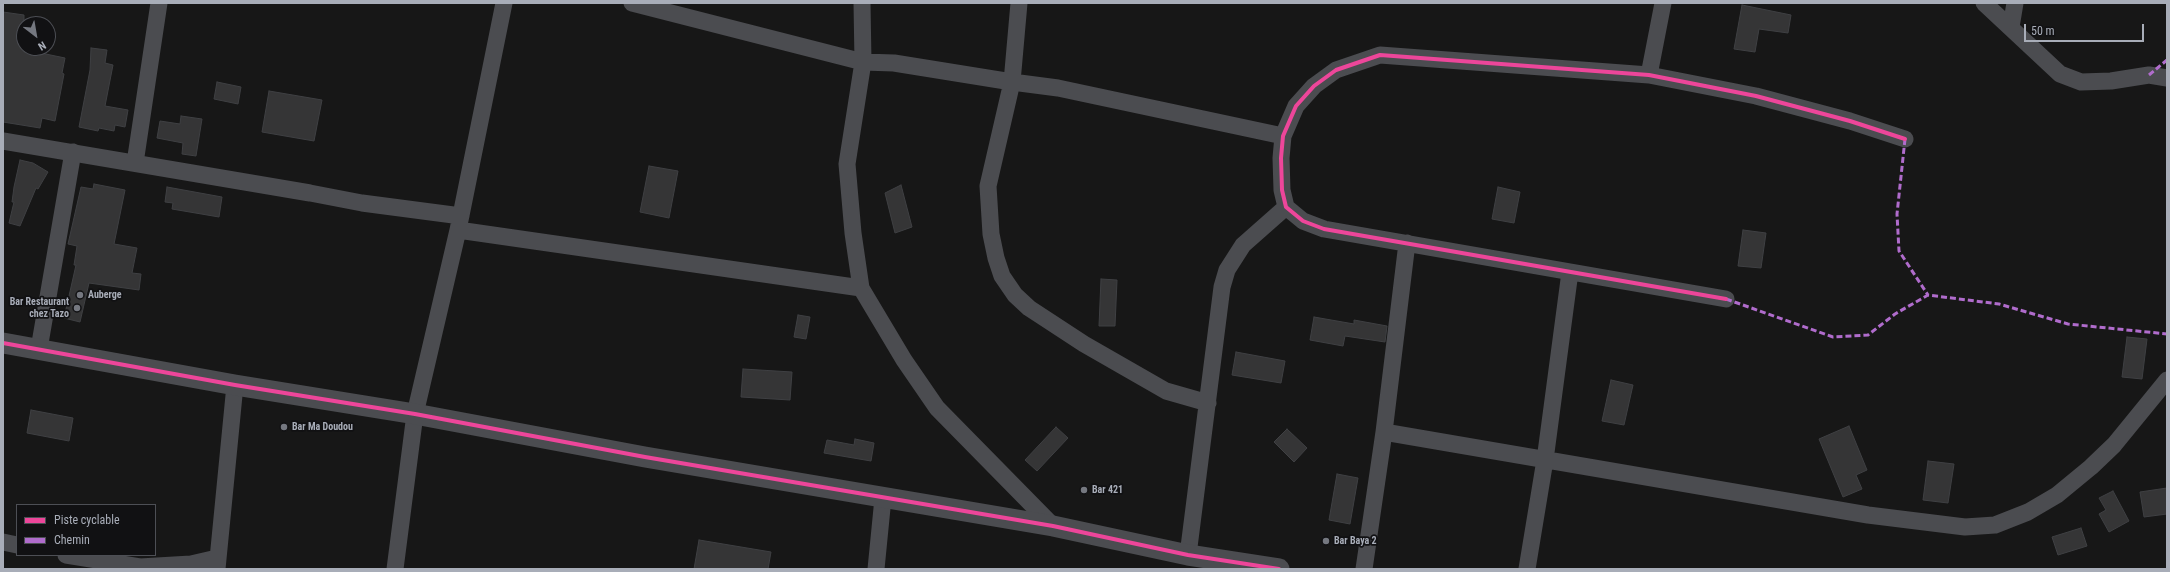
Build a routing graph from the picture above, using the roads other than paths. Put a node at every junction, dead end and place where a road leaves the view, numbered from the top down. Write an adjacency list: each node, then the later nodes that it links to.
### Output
1 (159, 3): 18 (street)
2 (504, 3): 20 (street)
3 (632, 3): 10 (street)
4 (862, 3): 10 (street)
5 (1019, 3): 13 (street)
6 (1663, 3): 11 (street)
7 (1984, 3): 9 (street)
8 (2015, 3): 9 (street)
9 (2011, 27): 12 (street)
10 (863, 62): 13 (street); 23 (street)
11 (1649, 75): 14 (street); 15 (street)
12 (2167, 78)
13 (1012, 82): 14 (street); 29 (street)
14 (1283, 136): 19 (street)
15 (1905, 139)
16 (3, 141): 17 (street)
17 (73, 152): 18 (street); 26 (street)
18 (135, 162): 20 (street)
19 (1286, 207): 21 (street); 29 (street)
20 (460, 223): 23 (street); 30 (street)
21 (1407, 243): 22 (street); 31 (street)
22 (1570, 272): 24 (street); 32 (street)
23 (861, 288): 34 (street)
24 (1726, 299)
25 (3, 343): 26 (street)
26 (39, 350): 28 (street)
27 (2167, 380): 32 (street)
28 (235, 385): 30 (street); 39 (street)
29 (1208, 403): 37 (street)
30 (415, 414): 33 (street); 41 (street)
31 (1384, 432): 32 (street); 44 (street)
32 (1545, 460): 45 (street)
33 (883, 498): 34 (street); 42 (street)
34 (1053, 526): 37 (street)
35 (3, 542): 36 (street)
36 (16, 545)
37 (1188, 555): 40 (street)
38 (72, 556): 39 (street)
39 (217, 564)
40 (1240, 566): 43 (street)
41 (395, 569)
42 (876, 569)
43 (1279, 569)
44 (1364, 569)
45 (1527, 569)

